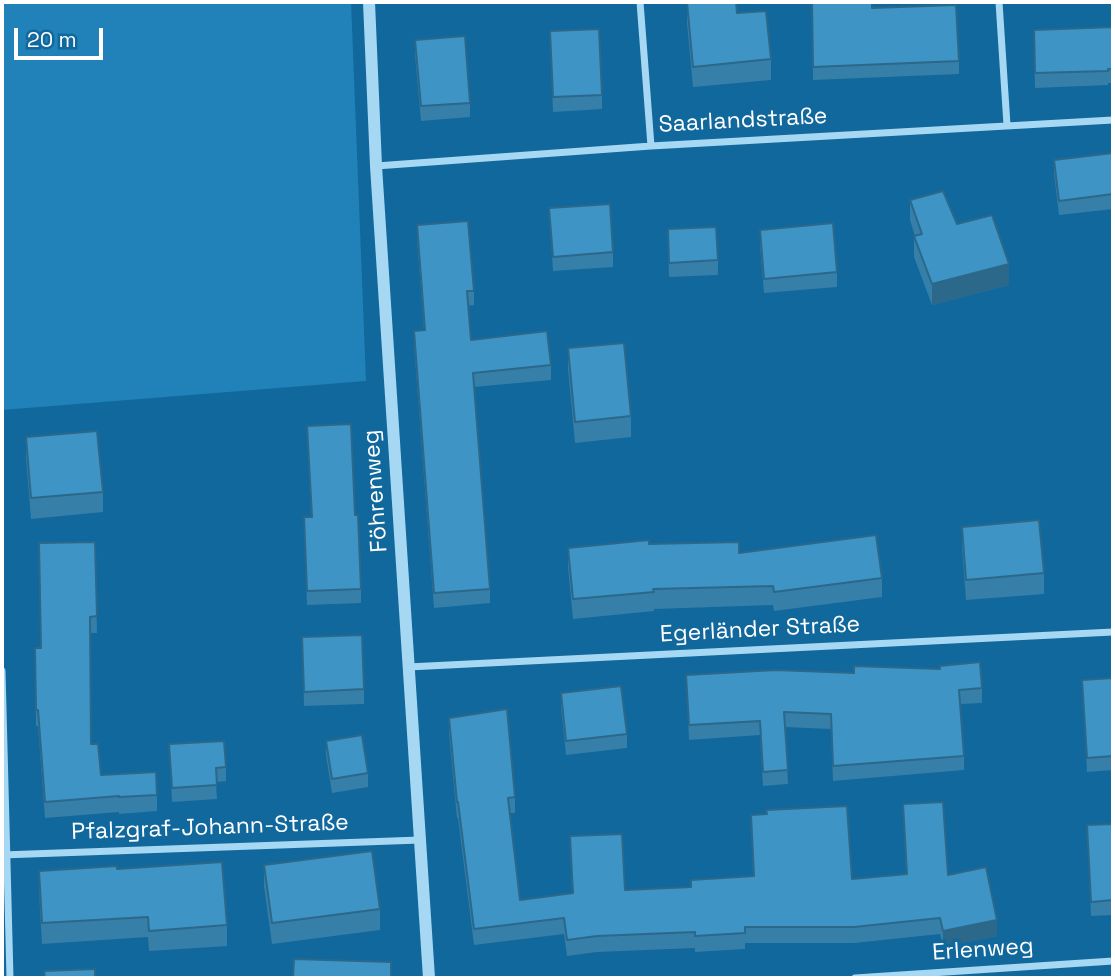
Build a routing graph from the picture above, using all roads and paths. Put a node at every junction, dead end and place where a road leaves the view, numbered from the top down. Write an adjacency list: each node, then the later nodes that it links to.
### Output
1 (369, 2): 7 (street, Föhrenweg)
2 (640, 2): 6 (street)
3 (999, 2): 5 (street)
4 (1113, 120): 5 (street, Saarlandstraße)
5 (1007, 125): 6 (street, Saarlandstraße)
6 (651, 146): 7 (street, Saarlandstraße)
7 (376, 166): 9 (street, Föhrenweg)
8 (1113, 632): 9 (street, Egerländer Straße)
9 (408, 667): 11 (street, Föhrenweg)
10 (2, 671): 12 (street)
11 (420, 841): 12 (street, Pfalzgraf-Johann-Straße); 15 (street, Föhrenweg)
12 (4, 855): 14 (street)
13 (1113, 961): 16 (street, Erlenweg)
14 (10, 978)
15 (429, 978)
16 (855, 978)

